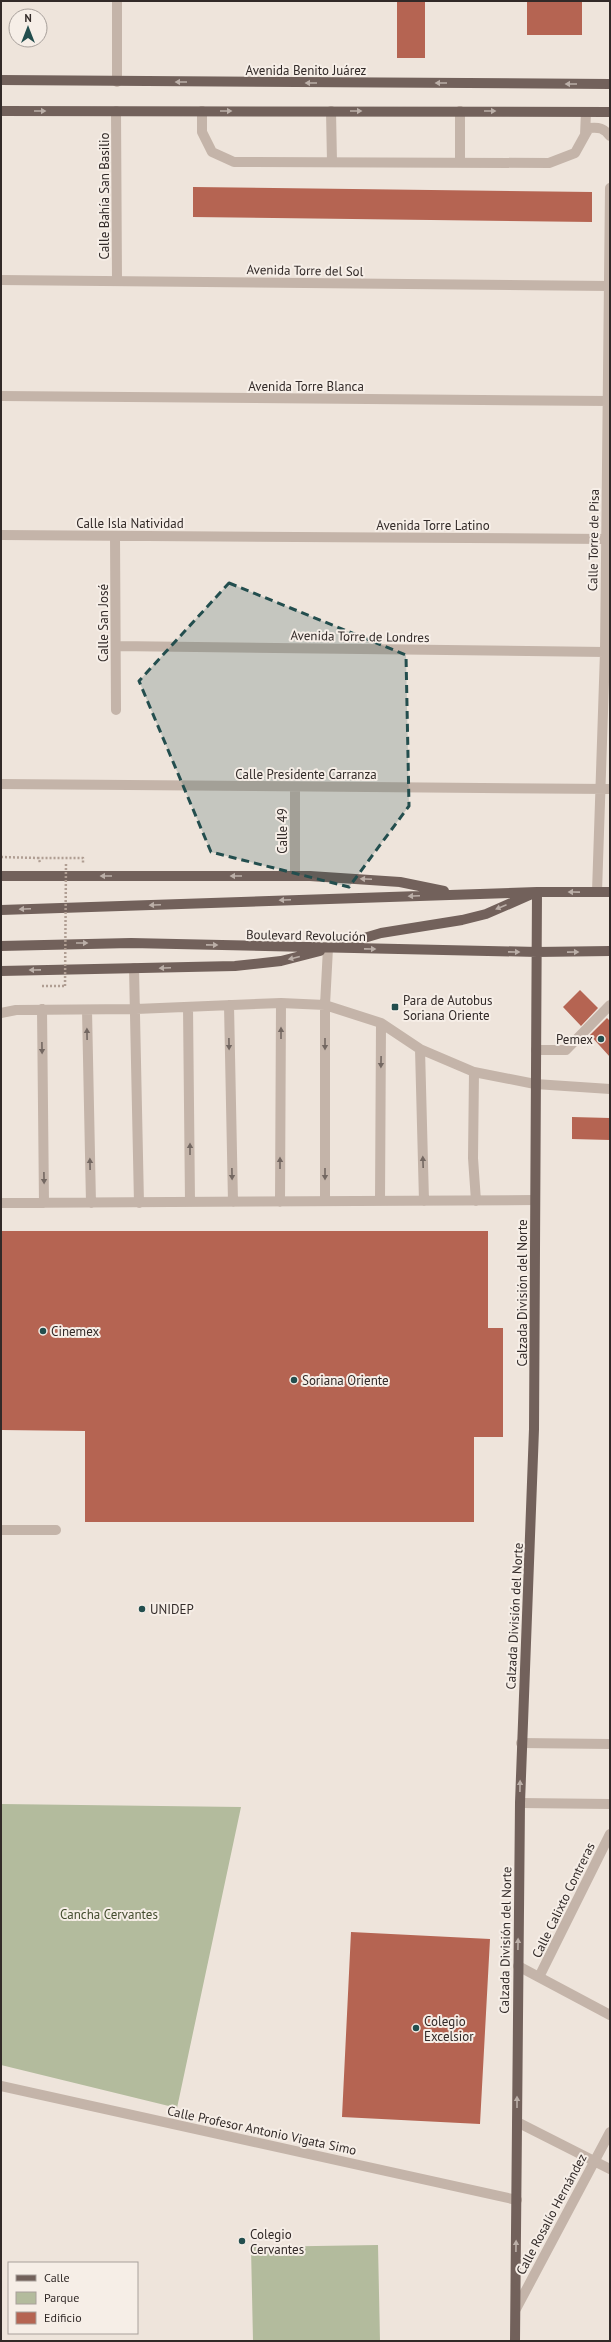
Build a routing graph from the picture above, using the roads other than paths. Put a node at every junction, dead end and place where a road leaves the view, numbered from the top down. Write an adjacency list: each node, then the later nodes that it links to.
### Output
1 (117, 1): 3 (street)
2 (1, 80): 3 (main road, Avenida Benito Juárez)
3 (117, 82): 4 (main road, Avenida Benito Juárez, one-way to 3)
4 (610, 84)
5 (1, 110): 6 (main road, one-way to 6)
6 (116, 110): 7 (main road); 18 (street, Calle Bahía San Basilio)
7 (202, 110): 8 (main road, one-way to 8); 14 (street)
8 (331, 111): 9 (main road, one-way to 9); 14 (street)
9 (460, 111): 10 (main road, one-way to 10); 15 (street)
10 (586, 112): 11 (main road); 12 (street)
11 (610, 112)
12 (585, 135): 13 (street); 15 (street)
13 (610, 136)
14 (332, 162): 15 (street)
15 (460, 163)
16 (610, 188): 19 (street, Calle Torre de Pisa)
17 (1, 280): 18 (street, Avenida Torre del Sol)
18 (117, 281): 19 (street, Avenida Torre del Sol)
19 (609, 286): 21 (street, Calle Torre de Pisa)
20 (1, 396): 21 (street, Avenida Torre Blanca)
21 (609, 401): 25 (street, Calle Torre de Pisa)
22 (1, 535): 23 (street, Calle Isla Natividad)
23 (115, 536): 24 (street, Calle Isla Natividad); 26 (street, Calle San José)
24 (260, 537): 25 (street, Avenida Torre Latino)
25 (606, 539): 27 (street, Calle Torre de Pisa)
26 (116, 646): 27 (street, Avenida Torre de Londres); 28 (street, Calle San José)
27 (604, 652): 31 (street, Calle Torre de Pisa)
28 (116, 710)
29 (1, 784): 30 (street, Calle Presidente Carranza)
30 (295, 787): 31 (street, Calle Presidente Carranza); 34 (street, Calle 49)
31 (599, 789): 32 (street, Calle Presidente Carranza); 36 (street, Calle Torre de Pisa)
32 (610, 789)
33 (1, 876): 34 (main road, one-way to 33)
34 (295, 876): 38 (main road, one-way to 34)
35 (537, 892): 36 (main road, one-way to 35); 38 (main road); 41 (main road, one-way to 41); 43 (main road, Calzada División del Norte)
36 (597, 892): 37 (main road)
37 (610, 892)
38 (460, 895): 39 (main road, one-way to 39)
39 (1, 910)
40 (1, 946): 41 (main road, Boulevard Revolución, one-way to 41)
41 (328, 948): 43 (main road, Boulevard Revolución, one-way to 43); 44 (main road, one-way to 44); 48 (street)
42 (610, 951): 43 (main road, Boulevard Revolución, one-way to 42)
43 (537, 952): 57 (main road, Calzada División del Norte)
44 (134, 968): 45 (main road, one-way to 45); 52 (street)
45 (1, 971)
46 (281, 1003): 47 (street); 48 (street); 68 (street, one-way to 46)
47 (229, 1005): 50 (street); 67 (street, one-way to 67)
48 (325, 1005): 55 (street); 63 (street, one-way to 63)
49 (610, 1005): 57 (street)
50 (188, 1007): 52 (street); 66 (street, one-way to 50)
51 (42, 1009): 53 (street); 54 (street); 70 (street, one-way to 70)
52 (136, 1009): 53 (street); 72 (street)
53 (87, 1010): 71 (street, one-way to 53)
54 (1, 1012)
55 (381, 1023): 56 (street); 64 (street, one-way to 64)
56 (420, 1049): 58 (street); 65 (street, one-way to 56)
57 (536, 1050): 59 (main road, Calzada División del Norte)
58 (474, 1072): 59 (street); 61 (street)
59 (535, 1084): 60 (street); 62 (main road, Calzada División del Norte)
60 (610, 1090)
61 (476, 1200): 62 (street); 65 (street)
62 (535, 1200): 75 (main road, Calzada División del Norte)
63 (325, 1201): 64 (street); 68 (street)
64 (380, 1201): 65 (street)
65 (424, 1201)
66 (190, 1202): 67 (street); 72 (street)
67 (233, 1202): 68 (street)
68 (280, 1202)
69 (1, 1203): 70 (street)
70 (44, 1203): 71 (street)
71 (91, 1203): 72 (street)
72 (139, 1203)
73 (1, 1530): 74 (street)
74 (56, 1530)
75 (521, 1743): 76 (street); 77 (main road, Calzada División del Norte, one-way to 75)
76 (610, 1744)
77 (520, 1802): 78 (street); 80 (main road, Calzada División del Norte, one-way to 77)
78 (610, 1804)
79 (610, 1834): 81 (street, Calle Calixto Contreras)
80 (518, 1966): 81 (street); 84 (main road, Calzada División del Norte, one-way to 80)
81 (539, 1977): 82 (street)
82 (610, 2015)
83 (1, 2086): 88 (street, Calle Profesor Antonio Vigata Simo)
84 (517, 2122): 86 (street); 88 (main road, Calzada División del Norte)
85 (610, 2132): 86 (street, Calle Rosalío Hernández)
86 (594, 2161): 87 (street); 89 (street, Calle Rosalío Hernández)
87 (610, 2169)
88 (517, 2200): 89 (main road, Calzada División del Norte, one-way to 88)
89 (516, 2309): 90 (main road, Calzada División del Norte)
90 (516, 2341)

